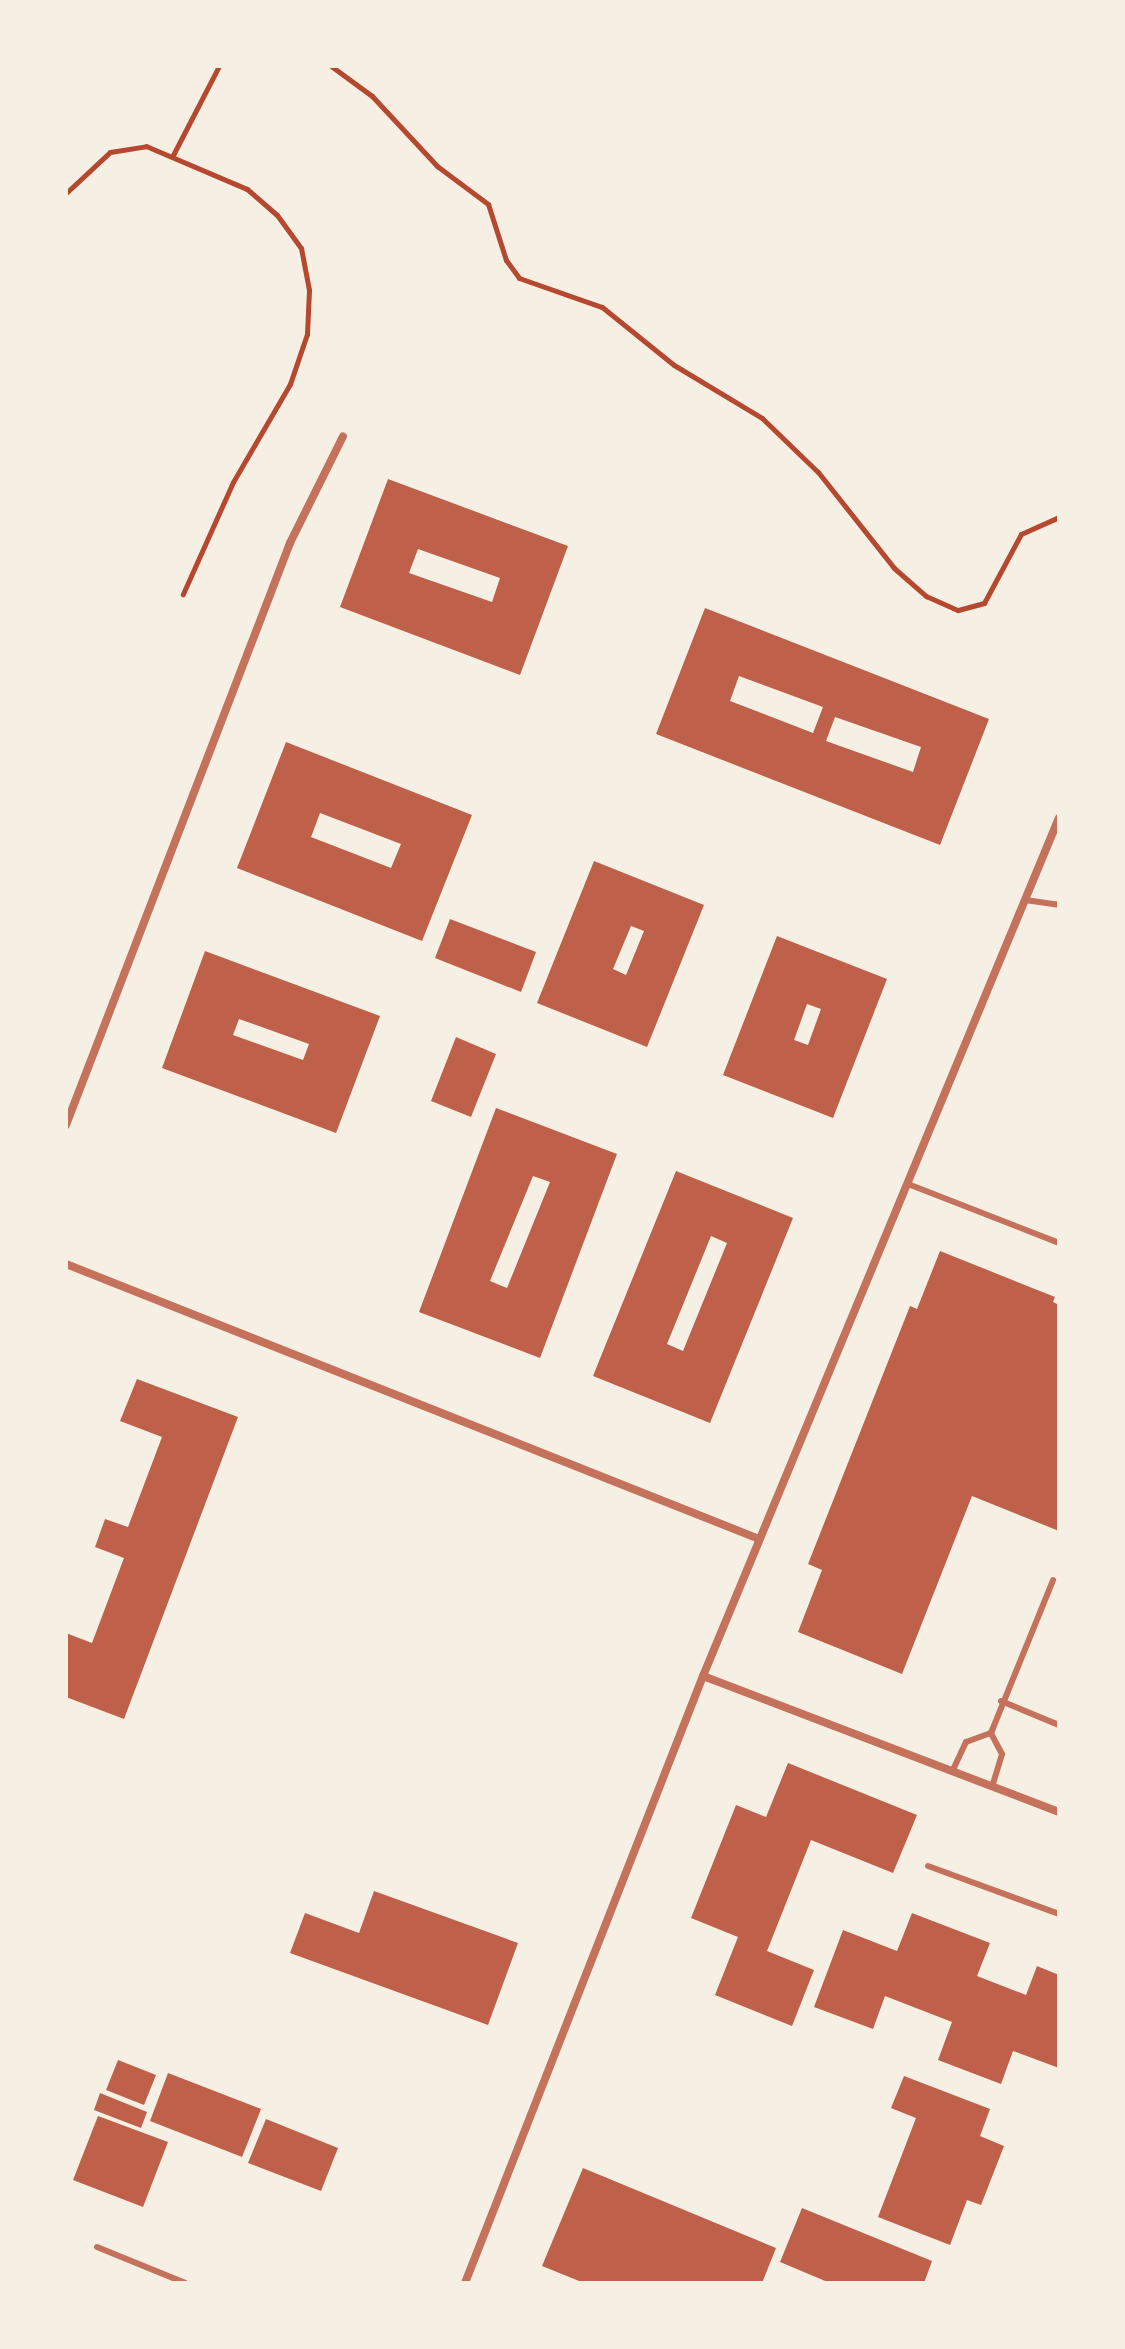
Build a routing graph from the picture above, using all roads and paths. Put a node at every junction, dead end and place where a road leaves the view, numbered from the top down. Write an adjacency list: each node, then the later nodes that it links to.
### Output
1 (219, 66): 3 (path)
2 (331, 66): 6 (path)
3 (173, 155): 4 (path); 7 (path)
4 (66, 193)
5 (343, 436): 11 (street)
6 (1059, 517)
7 (183, 594)
8 (1059, 818): 9 (street)
9 (1025, 900): 10 (lane); 12 (street)
10 (1059, 905)
11 (66, 1125)
12 (908, 1184): 13 (lane); 15 (street)
13 (1059, 1243)
14 (66, 1264): 15 (street)
15 (759, 1539): 17 (street)
16 (1053, 1580): 18 (lane)
17 (703, 1676): 21 (street); 28 (street)
18 (1001, 1701): 19 (lane); 20 (lane)
19 (1059, 1725)
20 (991, 1733): 21 (lane); 22 (lane)
21 (952, 1772): 22 (street)
22 (992, 1787): 23 (street)
23 (1059, 1812)
24 (928, 1866): 25 (lane)
25 (1059, 1914)
26 (97, 2247): 27 (lane)
27 (185, 2283)
28 (465, 2283)

